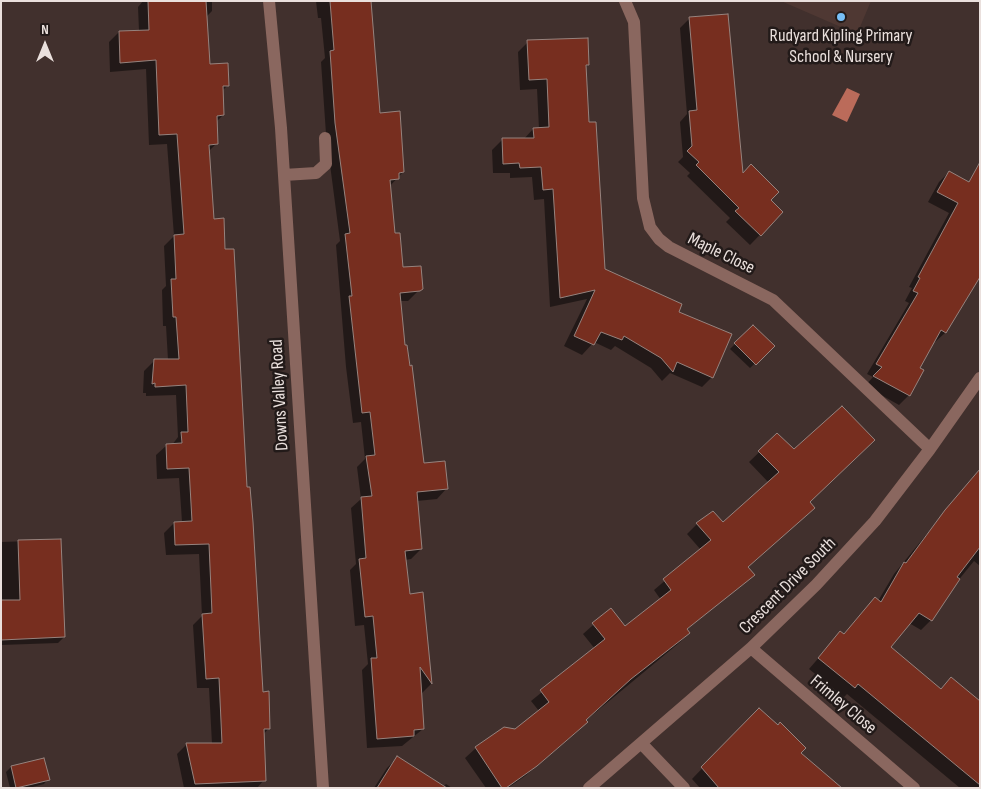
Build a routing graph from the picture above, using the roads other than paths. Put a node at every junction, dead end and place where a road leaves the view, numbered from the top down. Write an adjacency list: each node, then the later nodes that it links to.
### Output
1 (269, 1): 4 (street, Downs Valley Road)
2 (625, 1): 6 (street, Maple Close)
3 (325, 138): 4 (street)
4 (284, 175): 9 (street, Downs Valley Road)
5 (980, 378): 6 (street, Crescent Drive South)
6 (930, 450): 7 (street, Crescent Drive South)
7 (751, 648): 8 (street, Crescent Drive South); 12 (street, Frimley Close)
8 (641, 743): 10 (street, Crescent Drive South); 11 (street)
9 (323, 788)
10 (589, 788)
11 (684, 788)
12 (914, 788)

